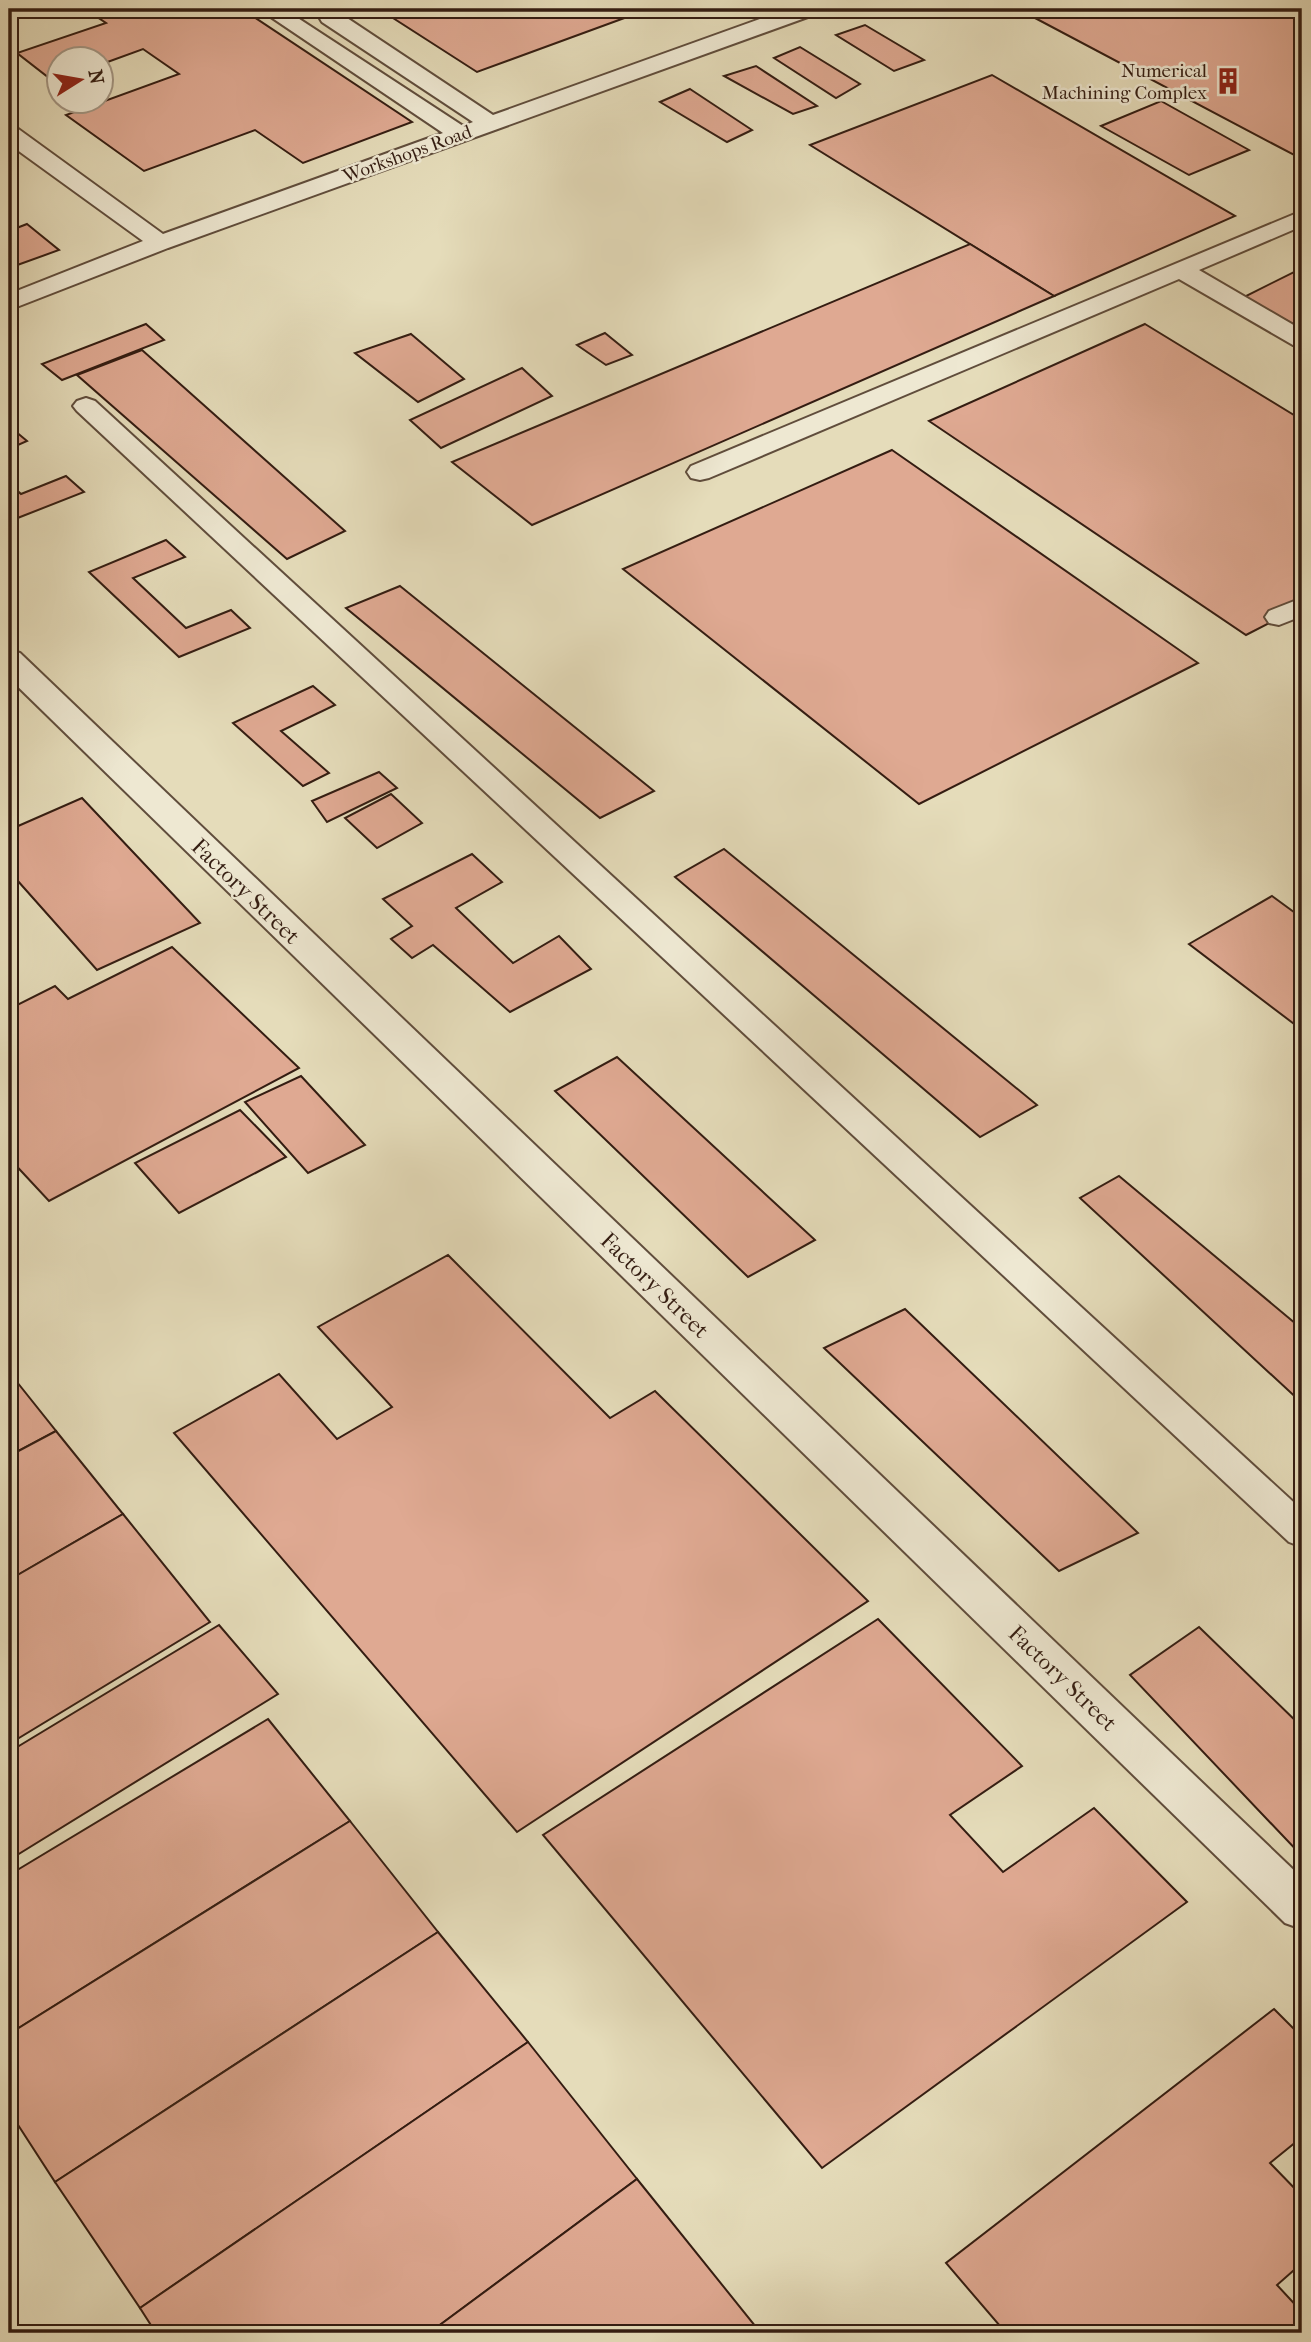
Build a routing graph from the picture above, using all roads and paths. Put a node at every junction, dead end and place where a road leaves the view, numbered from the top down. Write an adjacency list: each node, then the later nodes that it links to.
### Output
1 (270, 9): 6 (lane)
2 (808, 9): 4 (lane, Workshops Road)
3 (330, 17): 4 (lane)
4 (489, 123): 6 (lane, Workshops Road)
5 (9, 133): 8 (lane)
6 (460, 134): 8 (lane, Workshops Road)
7 (1302, 218): 9 (lane)
8 (160, 243): 10 (lane, Workshops Road)
9 (1181, 270): 11 (lane); 13 (lane)
10 (9, 303)
11 (1302, 340)
12 (86, 406): 15 (lane)
13 (700, 472)
14 (9, 660): 16 (street, Factory Street)
15 (1302, 1532)
16 (1302, 1908)

